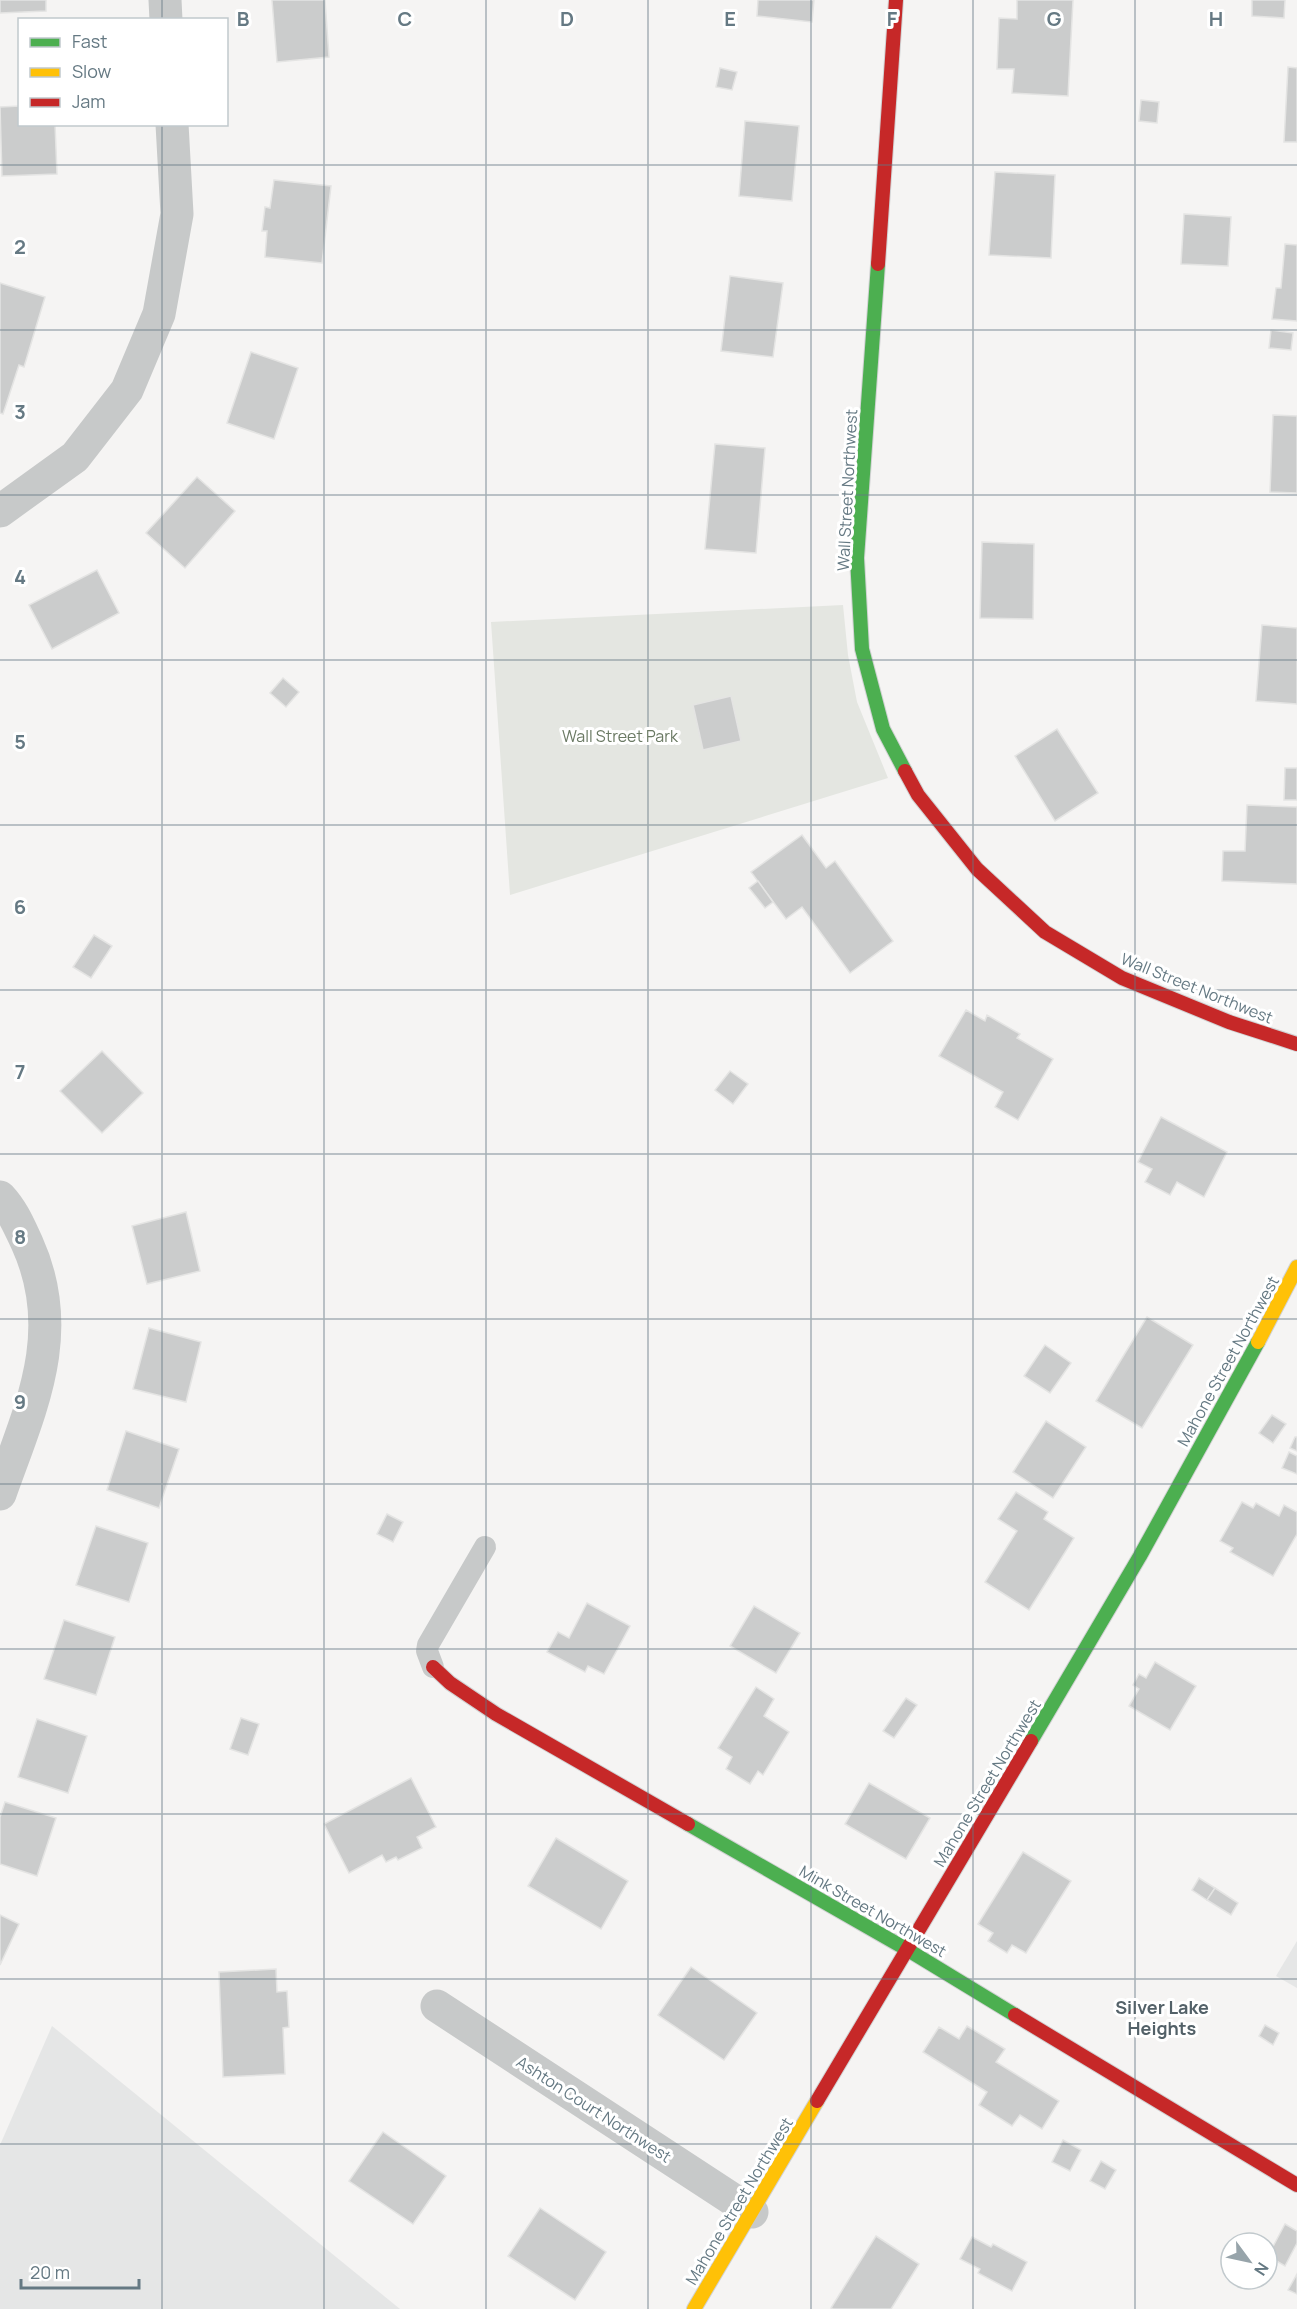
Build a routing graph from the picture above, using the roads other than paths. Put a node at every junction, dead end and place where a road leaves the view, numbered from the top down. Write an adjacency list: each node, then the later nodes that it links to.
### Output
1 (165, 0): 3 (street)
2 (897, 0): 6 (street, Wall Street Northwest)
3 (166, 18)
4 (172, 126): 5 (street)
5 (0, 511)
6 (1297, 1044)
7 (0, 1197): 9 (street)
8 (1297, 1267): 12 (street, Mahone Street Northwest)
9 (0, 1494)
10 (485, 1546): 11 (lane)
11 (433, 1667): 12 (street, Mink Street Northwest)
12 (908, 1950): 14 (street, Mink Street Northwest); 15 (street, Mahone Street Northwest)
13 (437, 2006): 15 (street, Ashton Court Northwest)
14 (1297, 2185)
15 (752, 2212): 16 (street, Mahone Street Northwest)
16 (694, 2309)

